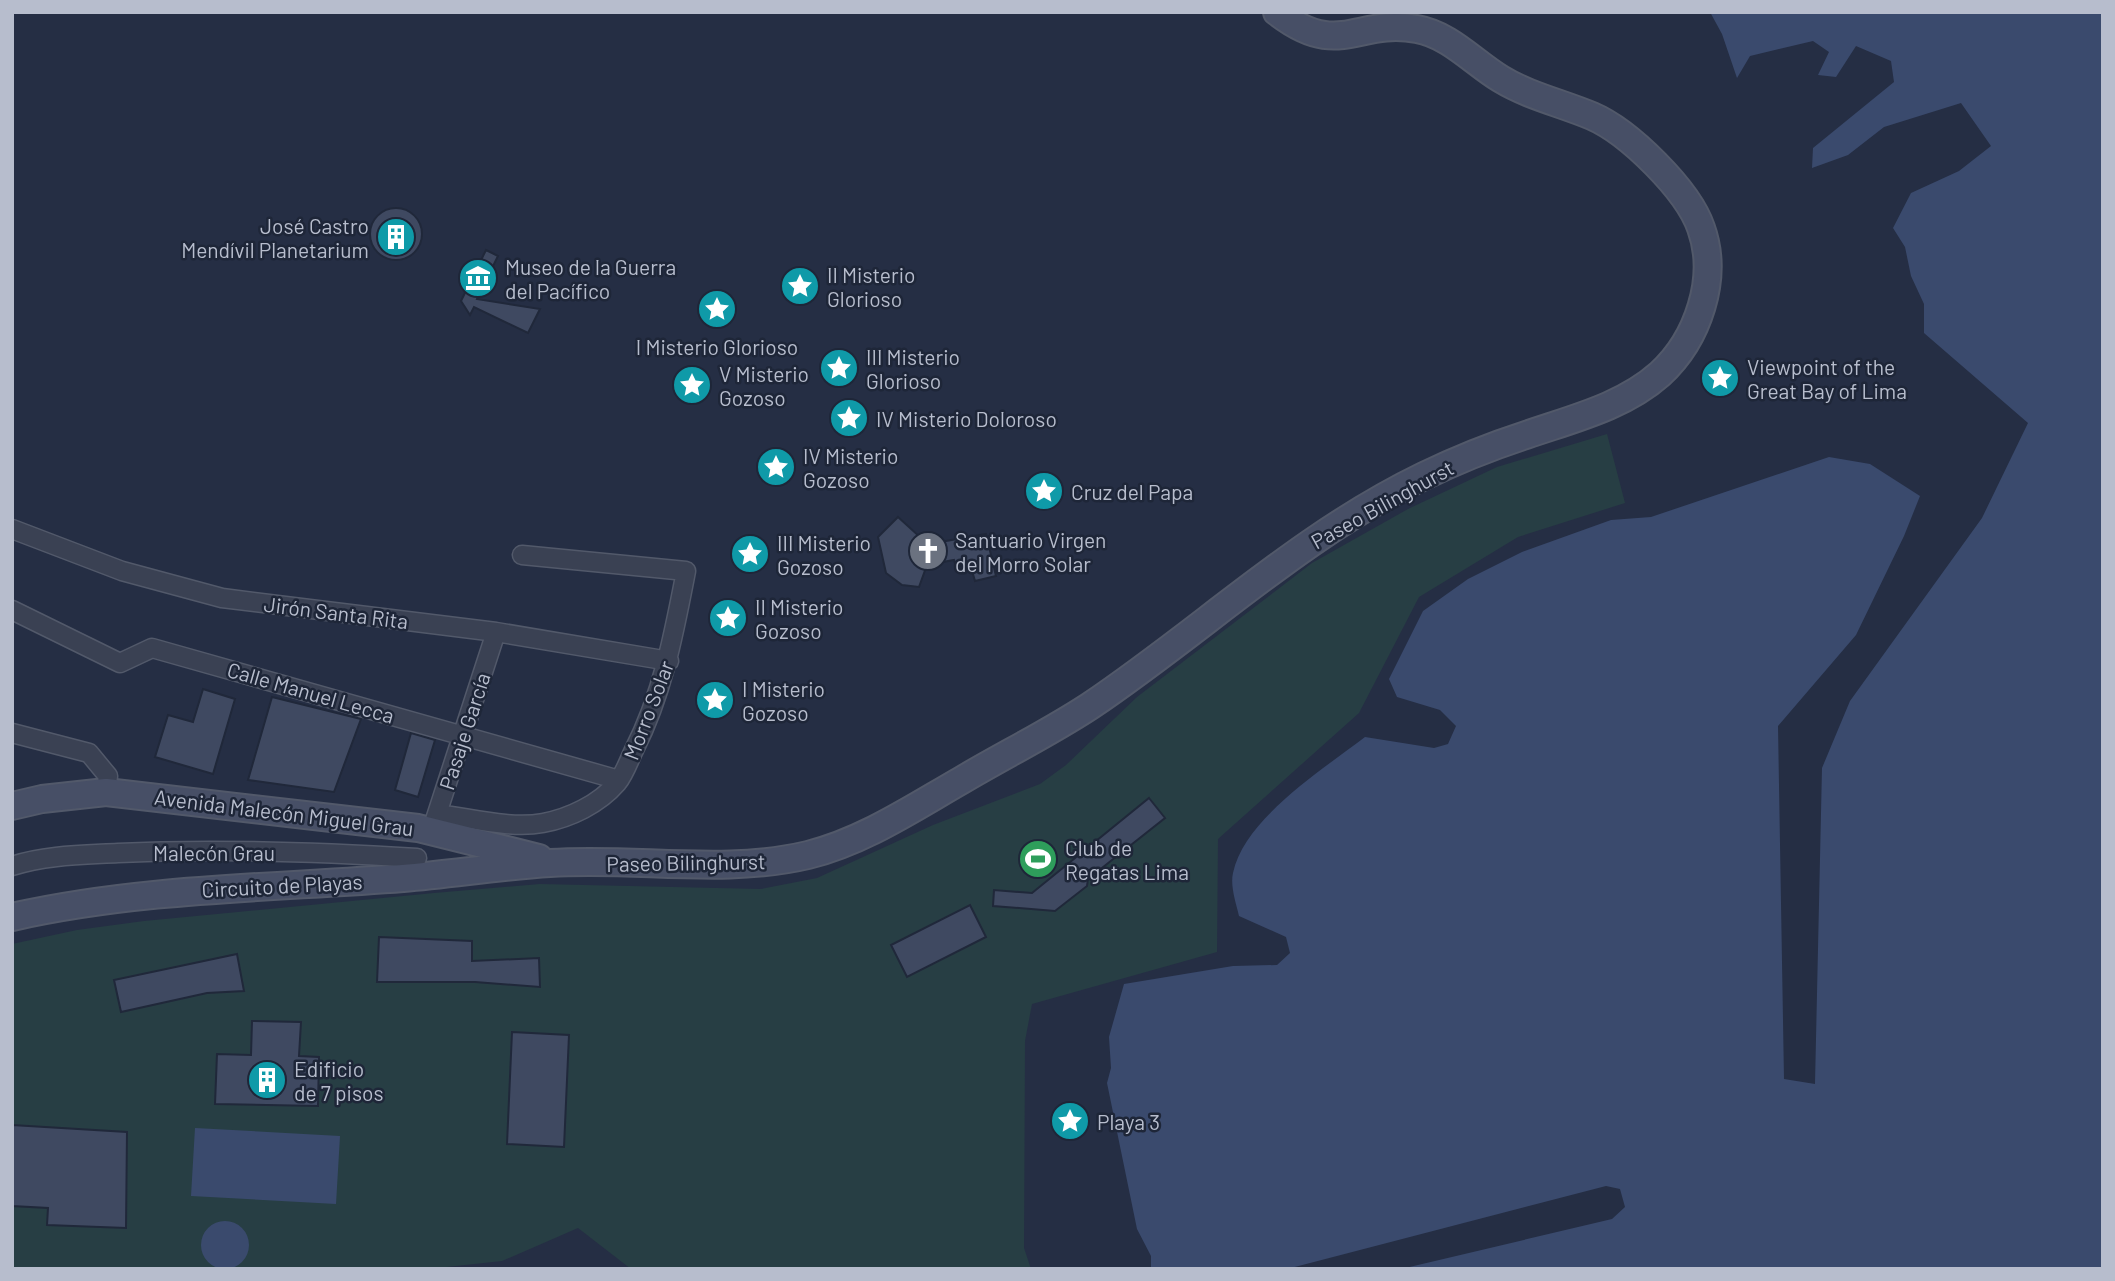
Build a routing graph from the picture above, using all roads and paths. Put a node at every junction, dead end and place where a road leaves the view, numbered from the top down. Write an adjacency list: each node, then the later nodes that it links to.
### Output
1 (1277, 12): 13 (main road, Paseo Bilinghurst)
2 (12, 529): 5 (street, Jirón Santa Rita)
3 (522, 555): 6 (street, Morro Solar)
4 (12, 610): 8 (street, Calle Manuel Lecca)
5 (496, 632): 6 (street, Jirón Santa Rita); 8 (street, Pasaje García)
6 (669, 662): 9 (street, Morro Solar)
7 (12, 733): 10 (street)
8 (462, 736): 9 (street, Calle Manuel Lecca); 12 (street, Pasaje García)
9 (619, 780): 12 (street, Morro Solar)
10 (106, 792): 11 (main road, Avenida Malecón Miguel Grau); 12 (main road, Avenida Malecón Miguel Grau)
11 (12, 806)
12 (435, 822): 13 (main road, Avenida Malecón Miguel Grau); 15 (main road)
13 (554, 862): 15 (main road, Circuito de Playas)
14 (12, 866): 15 (street, Malecón Grau)
15 (426, 866): 16 (main road, Circuito de Playas)
16 (12, 918)

